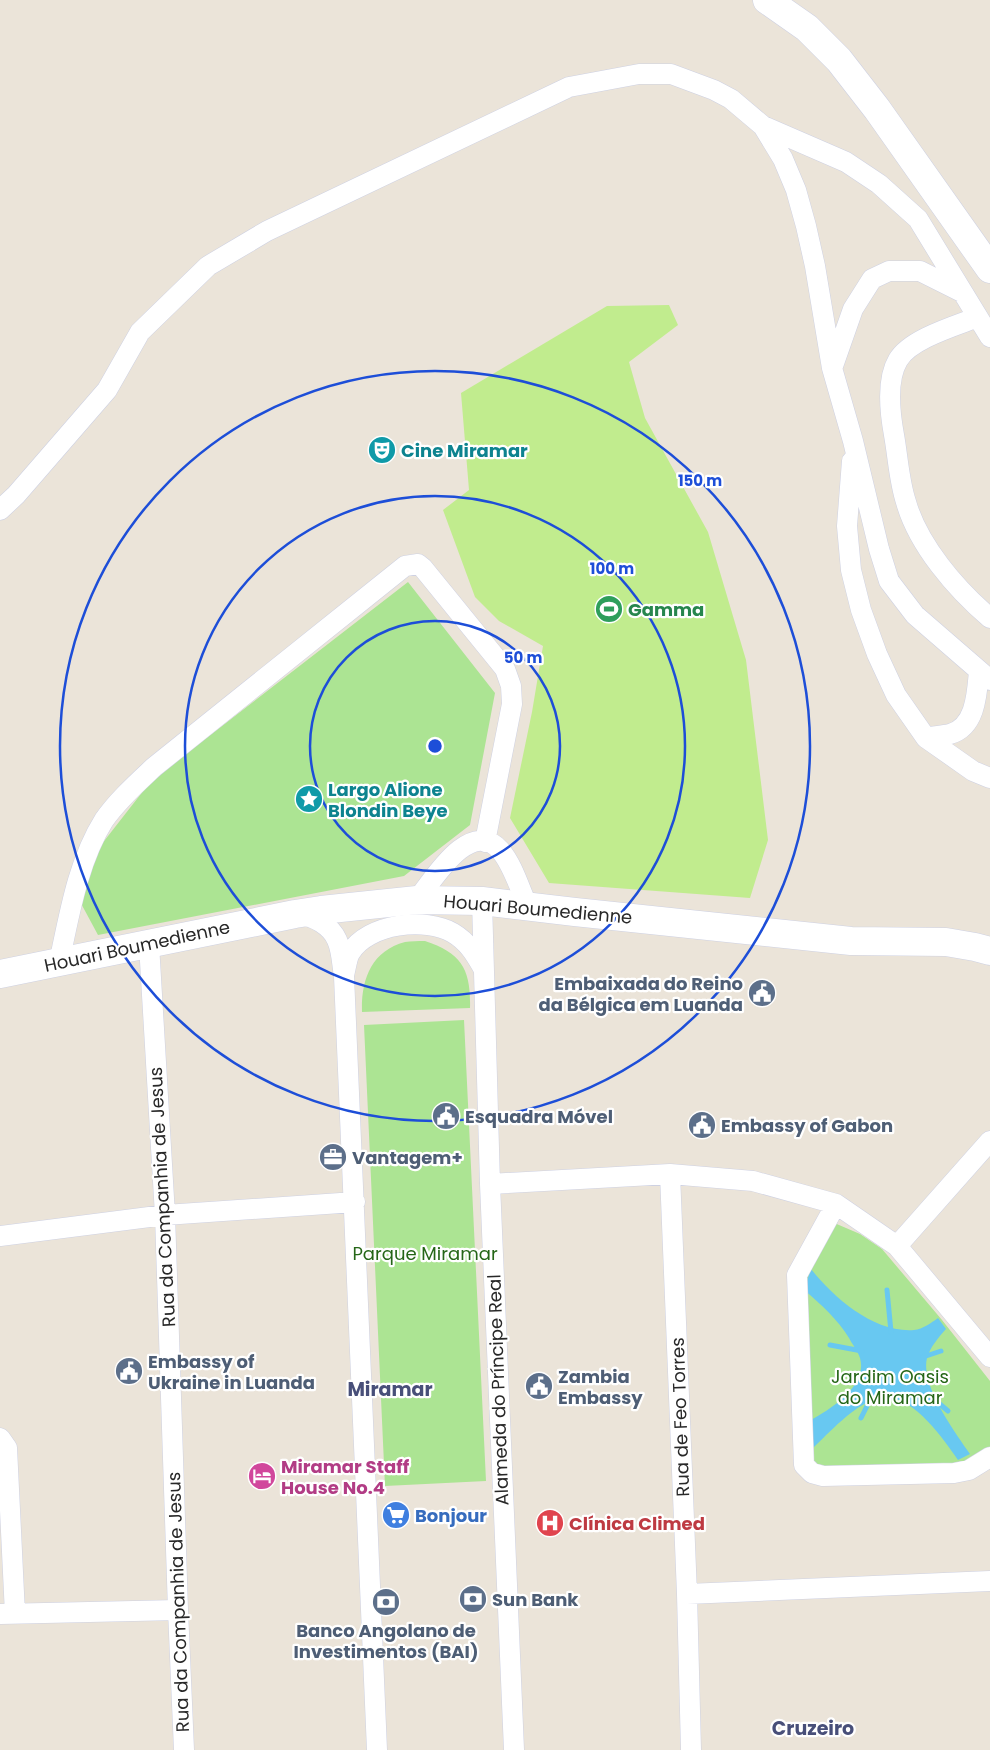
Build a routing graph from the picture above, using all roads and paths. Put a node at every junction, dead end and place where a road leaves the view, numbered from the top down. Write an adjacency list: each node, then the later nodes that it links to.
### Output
1 (767, 0): 3 (street)
2 (763, 126): 4 (street); 7 (street); 9 (street)
3 (985, 257)
4 (962, 292): 5 (street); 7 (street)
5 (978, 317): 6 (street); 10 (street)
6 (990, 338)
7 (832, 368): 8 (street)
8 (853, 441): 11 (street); 12 (street)
9 (0, 510)
10 (990, 618)
11 (984, 675): 12 (street)
12 (926, 738): 13 (street)
13 (990, 778)
14 (485, 842): 15 (street); 17 (street); 21 (street)
15 (418, 900): 16 (street, Houari Boumedienne); 18 (street, Houari Boumedienne)
16 (482, 900): 17 (street, Houari Boumedienne); 22 (street, Alameda do Príncipe Real)
17 (527, 905): 20 (street, Houari Boumedienne)
18 (295, 914): 19 (street, Houari Boumedienne); 24 (street, Alameda do Príncipe Real)
19 (149, 944): 21 (street, Houari Boumedienne); 30 (street, Rua da Companhia de Jesus)
20 (990, 951)
21 (59, 963): 23 (street, Houari Boumedienne)
22 (484, 970): 24 (street, Alameda do Príncipe Real); 27 (street, Alameda do Príncipe Real)
23 (0, 974)
24 (344, 976): 28 (street, Alameda do Príncipe Real)
25 (990, 1141): 32 (street)
26 (670, 1174): 27 (street); 29 (street); 37 (street, Rua de Feo Torres)
27 (490, 1184): 42 (street, Alameda do Príncipe Real)
28 (355, 1202): 30 (street); 41 (street, Alameda do Príncipe Real)
29 (836, 1204): 32 (street); 35 (street)
30 (165, 1216): 31 (street); 38 (street, Rua da Companhia de Jesus)
31 (0, 1236)
32 (897, 1246): 33 (street)
33 (990, 1357)
34 (0, 1438): 39 (street)
35 (990, 1458)
36 (990, 1581): 37 (street)
37 (687, 1594): 43 (street, Rua de Feo Torres)
38 (178, 1610): 39 (street); 40 (street, Rua da Companhia de Jesus)
39 (7, 1614)
40 (184, 1750)
41 (377, 1750)
42 (514, 1750)
43 (691, 1750)

